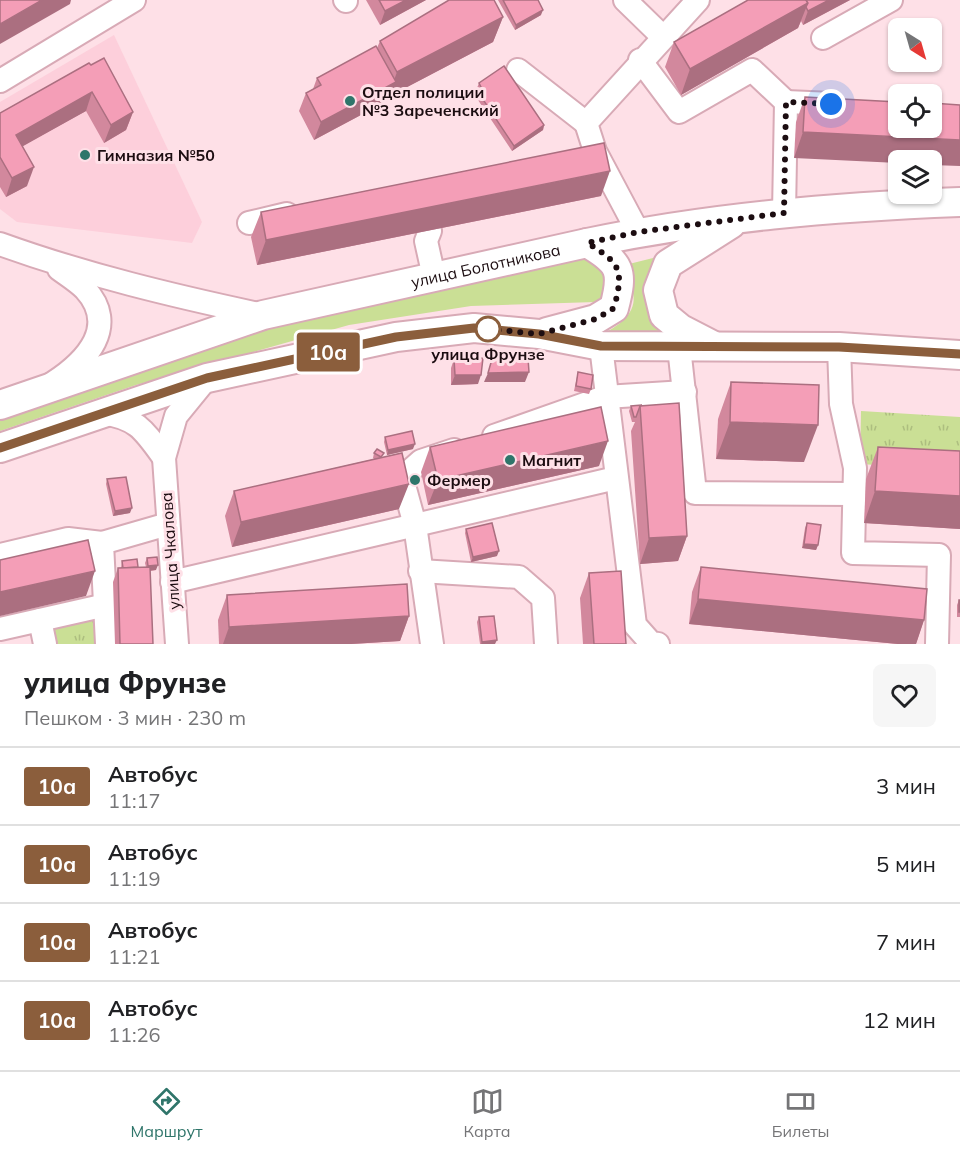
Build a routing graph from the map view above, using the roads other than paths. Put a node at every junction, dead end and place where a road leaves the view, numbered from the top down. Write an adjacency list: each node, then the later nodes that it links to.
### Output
1 (134, 0): 5 (street)
2 (625, 0): 6 (street)
3 (698, 0): 6 (street)
4 (891, 0): 7 (street)
5 (99, 9): 10 (street)
6 (663, 37): 8 (street)
7 (823, 38)
8 (640, 60): 11 (street); 13 (street)
9 (518, 70): 13 (street)
10 (0, 81)
11 (786, 102): 12 (street); 16 (street)
12 (854, 105)
13 (586, 123): 20 (street)
14 (960, 202): 16 (main road, улица Болотникова)
15 (304, 211): 18 (street)
16 (784, 213): 17 (main road, улица Болотникова)
17 (740, 219): 20 (main road, улица Болотникова); 27 (main road)
18 (249, 223)
19 (430, 231): 24 (street)
20 (638, 232): 21 (main road, улица Болотникова)
21 (587, 243): 24 (main road, улица Болотникова); 26 (main road)
22 (0, 244): 23 (street)
23 (51, 262): 25 (street); 33 (street)
24 (434, 277): 25 (main road, улица Болотникова)
25 (263, 315): 33 (main road, улица Болотникова)
26 (539, 334): 28 (main road); 32 (main road)
27 (714, 345): 29 (main road); 30 (main road)
28 (601, 346): 29 (main road); 35 (street)
29 (679, 347): 34 (street)
30 (839, 347): 31 (main road); 40 (street)
31 (960, 355)
32 (207, 378): 37 (main road); 39 (street, улица Чкалова)
33 (42, 390): 36 (main road, улица Болотникова)
34 (685, 392): 35 (street); 43 (street)
35 (605, 397): 42 (street); 45 (street)
36 (0, 405)
37 (102, 412): 38 (main road); 39 (street)
38 (0, 448)
39 (164, 458): 44 (street, улица Чкалова)
40 (855, 468): 41 (street); 43 (street)
41 (878, 469)
42 (616, 478): 45 (street); 59 (street)
43 (854, 494): 48 (street)
44 (168, 524): 46 (street); 50 (street, улица Чкалова)
45 (415, 525): 49 (street); 50 (street)
46 (102, 543): 47 (street); 51 (street)
47 (0, 555)
48 (950, 555): 60 (street)
49 (420, 572): 57 (street); 58 (street)
50 (172, 582): 56 (street, улица Чкалова)
51 (106, 605): 52 (street); 55 (street)
52 (40, 620): 53 (street); 54 (street)
53 (0, 629)
54 (45, 644)
55 (107, 644)
56 (177, 644)
57 (432, 644)
58 (546, 644)
59 (658, 644)
60 (937, 644)

